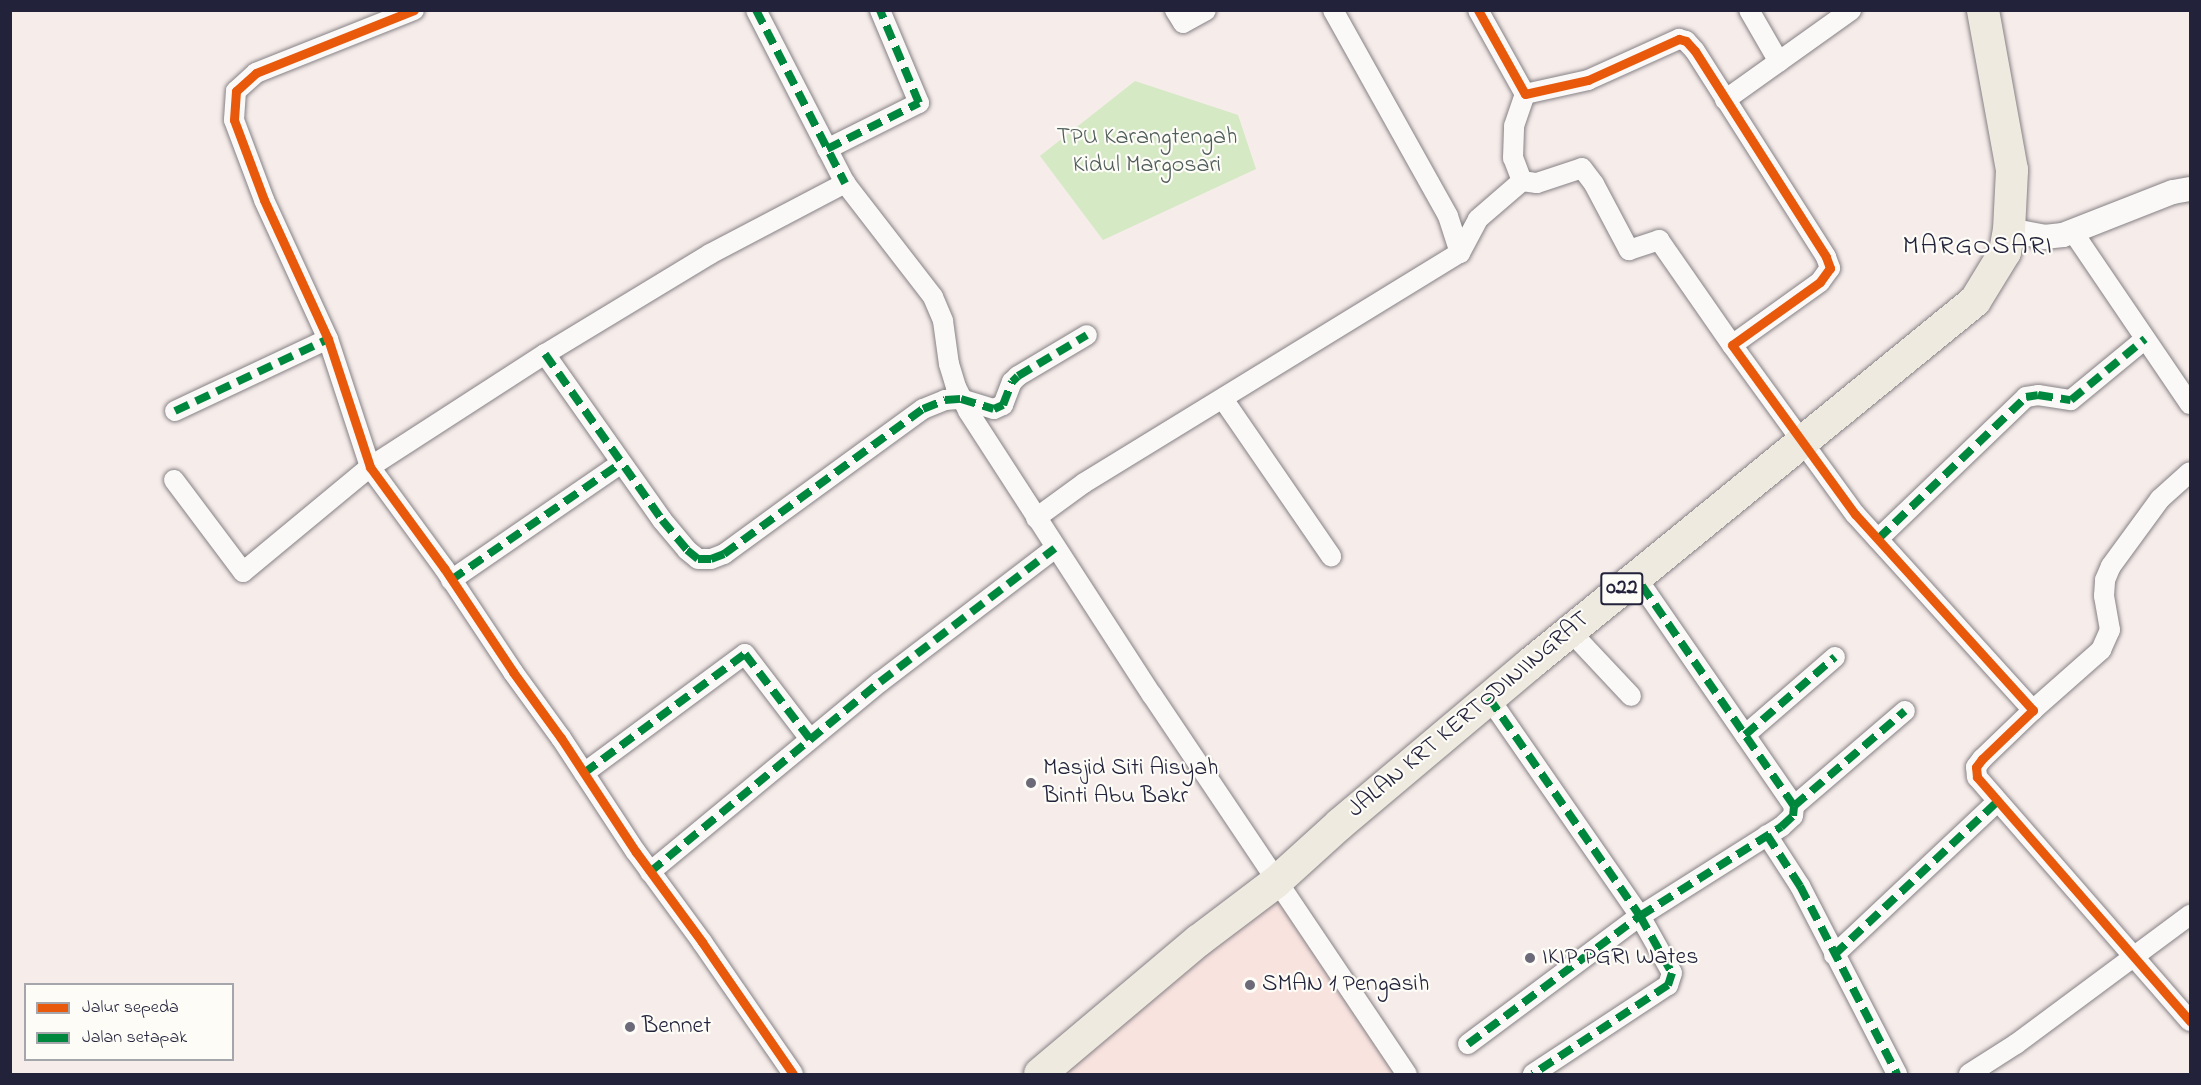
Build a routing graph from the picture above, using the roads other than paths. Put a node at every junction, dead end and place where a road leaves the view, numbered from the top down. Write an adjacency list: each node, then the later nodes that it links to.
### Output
1 (414, 10): 22 (street)
2 (756, 10): 14 (street)
3 (880, 10): 14 (street)
4 (1175, 10): 5 (street)
5 (1206, 10)
6 (1333, 10): 20 (street)
7 (1478, 10): 12 (street)
8 (1749, 10): 11 (street)
9 (1851, 10): 11 (street)
10 (1983, 10): 18 (main road, JALAN KRT KERTODINIINGRAT / 022)
11 (1779, 62): 13 (street)
12 (1525, 94): 13 (street); 15 (street)
13 (1725, 100): 24 (street)
14 (827, 149): 16 (street)
15 (1522, 181): 20 (street); 24 (street)
16 (845, 183): 25 (street); 26 (street)
17 (2190, 189): 19 (street)
18 (2009, 230): 19 (street); 30 (main road, JALAN KRT KERTODINIINGRAT / 022)
19 (2073, 232): 23 (street)
20 (1460, 253): 27 (street)
21 (1087, 334): 26 (street)
22 (328, 339): 29 (street); 32 (street)
23 (2145, 339): 28 (street); 36 (street)
24 (1732, 345): 30 (street)
25 (545, 354): 31 (street); 32 (street)
26 (961, 399): 31 (street); 35 (street)
27 (1223, 399): 35 (street); 38 (street)
28 (2190, 405)
29 (175, 411)
30 (1804, 441): 36 (street); 39 (main road, JALAN KRT KERTODINIINGRAT / 022)
31 (621, 463): 40 (street)
32 (370, 467): 34 (street); 40 (street)
33 (2190, 472): 45 (street)
34 (174, 480)
35 (1036, 518): 37 (street)
36 (1878, 539): 45 (street)
37 (1055, 548): 48 (street); 54 (street)
38 (1331, 556)
39 (1636, 577): 41 (main road, JALAN KRT KERTODINIINGRAT / 022); 47 (street)
40 (451, 579): 49 (street)
41 (1570, 631): 43 (street); 44 (main road, JALAN KRT KERTODINIINGRAT / 022)
42 (1835, 657): 47 (street)
43 (1631, 696)
44 (1489, 698): 54 (main road, JALAN KRT KERTODINIINGRAT / 022); 56 (street)
45 (2033, 710): 50 (street)
46 (1905, 711): 51 (street)
47 (1745, 735): 51 (street)
48 (810, 738): 49 (street); 53 (street)
49 (584, 773): 53 (street)
50 (1997, 802): 57 (street); 58 (street)
51 (1794, 806): 52 (street)
52 (1767, 836): 56 (street); 57 (street)
53 (650, 872): 61 (street)
54 (1276, 882): 62 (main road, JALAN KRT KERTODINIINGRAT / 022); 63 (street)
55 (2190, 915): 58 (street)
56 (1640, 916): 60 (street); 64 (street)
57 (1834, 955): 65 (street)
58 (2133, 957): 59 (street); 66 (street)
59 (2190, 1021)
60 (1468, 1044)
61 (793, 1074)
62 (1040, 1074)
63 (1407, 1074)
64 (1533, 1074)
65 (1897, 1074)
66 (1969, 1074)

